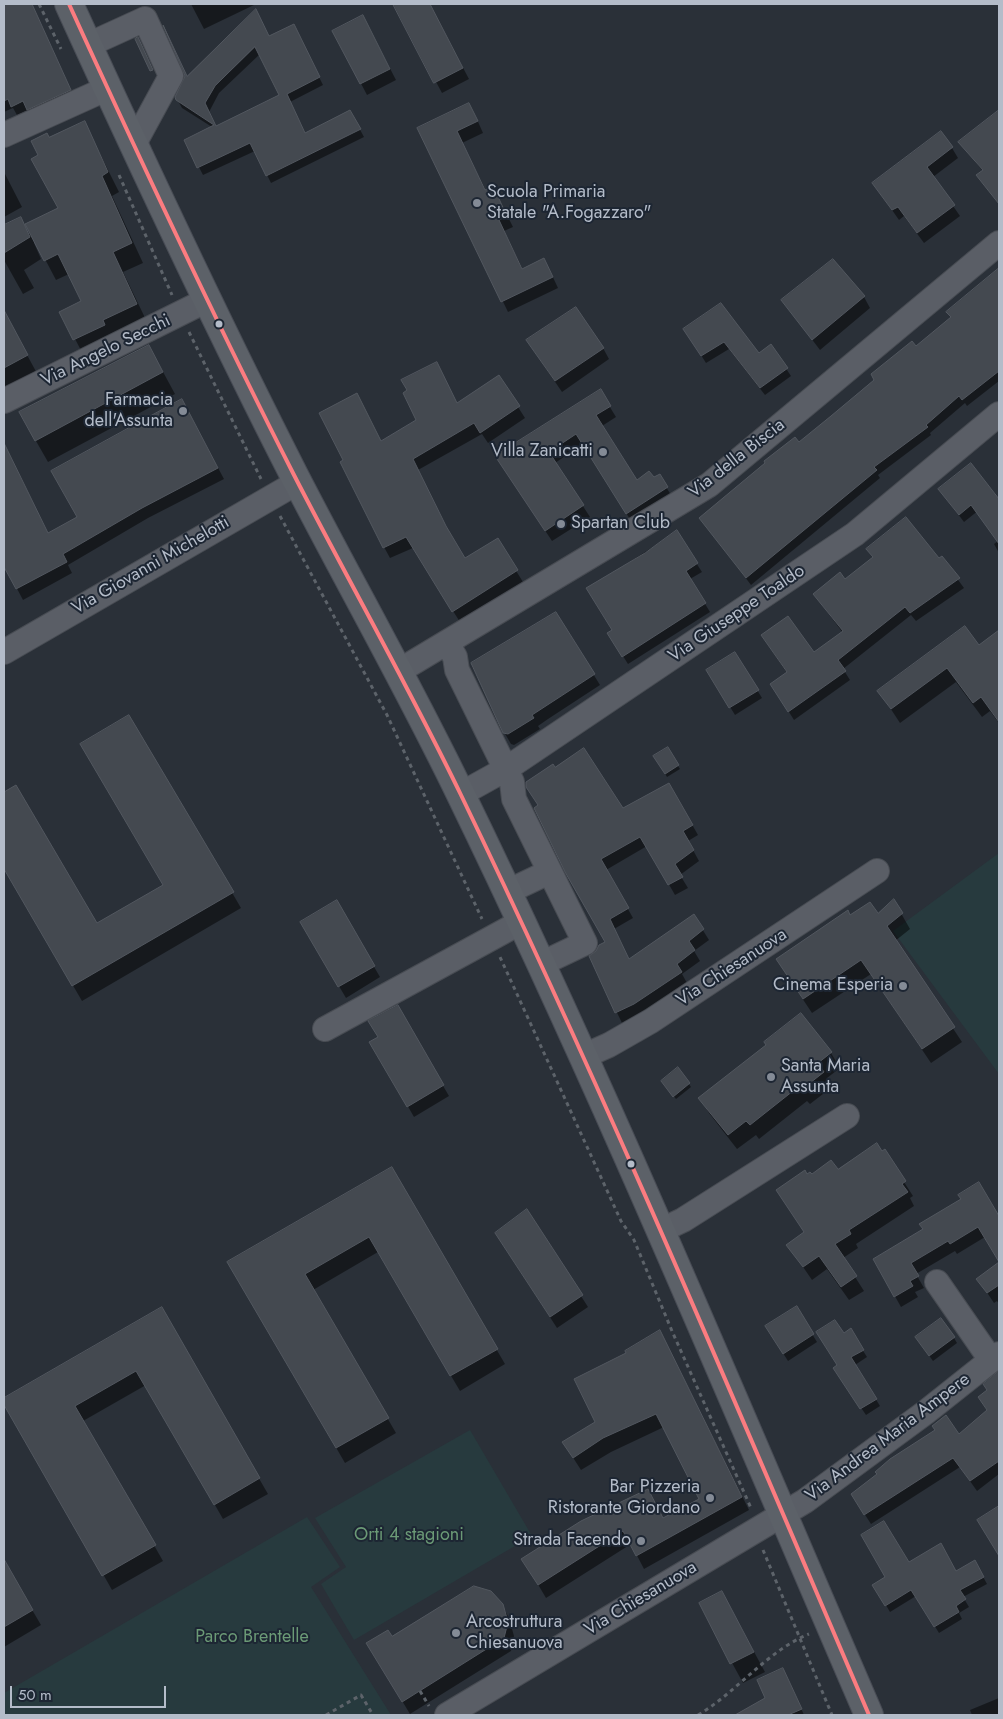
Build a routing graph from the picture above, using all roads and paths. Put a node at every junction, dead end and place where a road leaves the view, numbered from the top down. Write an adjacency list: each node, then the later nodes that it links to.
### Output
1 (39, 4): 3 (path)
2 (69, 4): 3 (main road)
3 (76, 50): 4 (main road); 6 (street)
4 (108, 88): 5 (street); 6 (main road)
5 (4, 135)
6 (134, 144): 9 (main road)
7 (116, 168): 10 (path)
8 (999, 243): 17 (street, Via della Biscia)
9 (207, 300): 12 (street, Via Angelo Secchi); 15 (main road)
10 (175, 301)
11 (186, 326): 14 (path)
12 (4, 401)
13 (999, 414): 20 (street, Via Giuseppe Toaldo)
14 (261, 478)
15 (298, 482): 18 (street, Via Giovanni Michelotti); 19 (main road)
16 (282, 520): 25 (path)
17 (447, 643): 19 (street, Via della Biscia); 20 (street)
18 (4, 652)
19 (399, 671): 21 (main road)
20 (506, 769): 21 (street, Via Giuseppe Toaldo); 23 (street)
21 (461, 794): 24 (main road)
22 (877, 871): 30 (street, Via Chiesanuova)
23 (549, 872): 24 (street); 27 (street)
24 (507, 892): 26 (main road)
25 (479, 911)
26 (521, 922): 27 (main road); 29 (street)
27 (541, 964): 30 (main road)
28 (507, 973): 35 (path)
29 (325, 1029)
30 (582, 1057): 32 (main road)
31 (847, 1116): 32 (street)
32 (662, 1230): 36 (main road)
33 (937, 1282): 34 (street, Via Andrea Maria Ampere)
34 (995, 1357): 36 (street, Via Andrea Maria Ampere)
35 (753, 1512)
36 (783, 1514): 38 (main road); 41 (street, Via Chiesanuova)
37 (761, 1545): 39 (path)
38 (830, 1626): 39 (path); 46 (main road)
39 (801, 1637): 44 (path); 45 (path)
40 (420, 1691): 41 (path)
41 (439, 1712)
42 (326, 1715): 43 (path)
43 (373, 1715)
44 (698, 1715)
45 (832, 1715)
46 (869, 1715)

